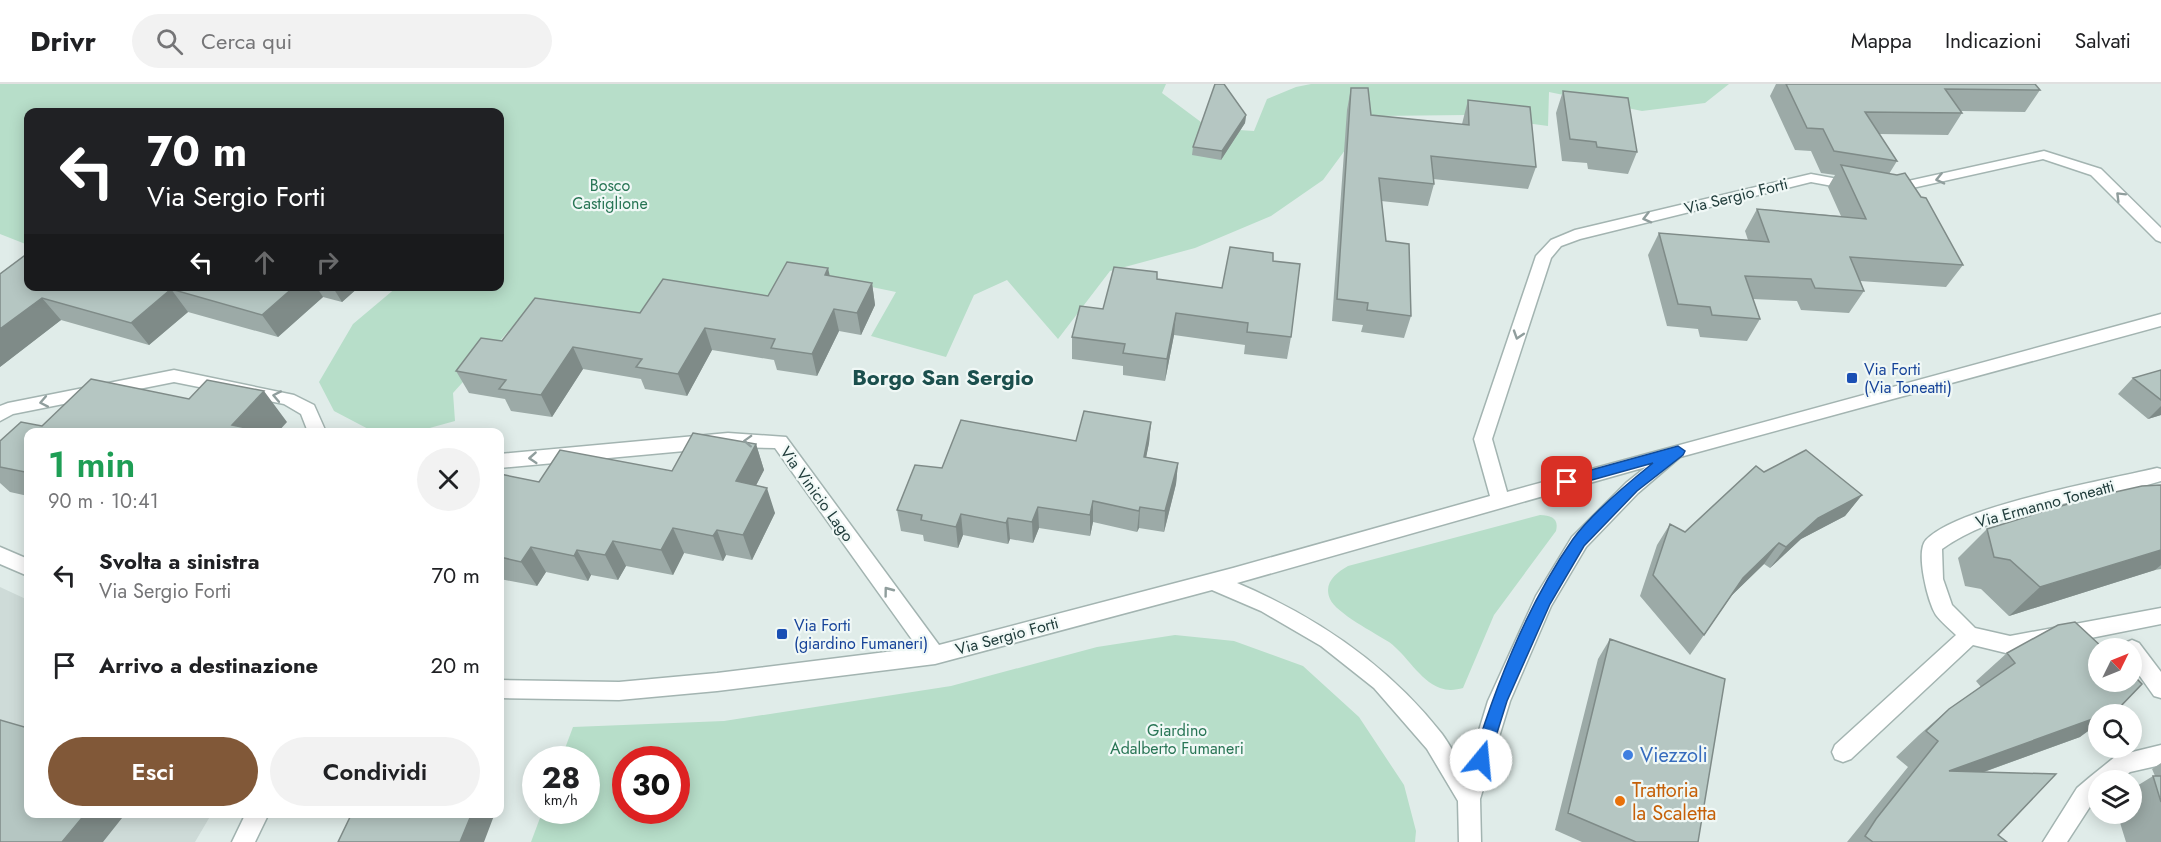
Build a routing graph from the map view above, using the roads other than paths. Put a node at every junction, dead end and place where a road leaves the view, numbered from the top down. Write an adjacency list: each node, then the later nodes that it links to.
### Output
1 (2161, 237): 8 (street, Via Sergio Forti, one-way to 8)
2 (2161, 320): 5 (street, Via Sergio Forti)
3 (0, 415): 4 (street, one-way to 3)
4 (315, 428)
5 (1678, 451): 8 (street, Via Sergio Forti); 24 (street)
6 (504, 461): 16 (street, Via Vinicio Lago, one-way to 6)
7 (2157, 475): 14 (street, Via Ermanno Toneatti)
8 (1501, 501): 11 (street, Via Sergio Forti)
9 (0, 555): 10 (street)
10 (24, 566)
11 (1212, 581): 16 (street, Via Sergio Forti); 24 (street)
12 (2161, 616): 13 (street)
13 (2115, 626): 14 (street); 15 (street)
14 (1968, 635): 20 (street)
15 (2124, 638)
16 (935, 655): 18 (street, Via Sergio Forti)
17 (2142, 663): 19 (street)
18 (504, 689)
19 (2161, 689)
20 (1843, 752)
21 (2161, 755): 22 (street)
22 (2115, 770)
23 (2088, 792): 28 (street)
24 (1469, 799): 27 (street)
25 (255, 818): 26 (street)
26 (243, 842)
27 (1470, 842)
28 (2054, 842)

